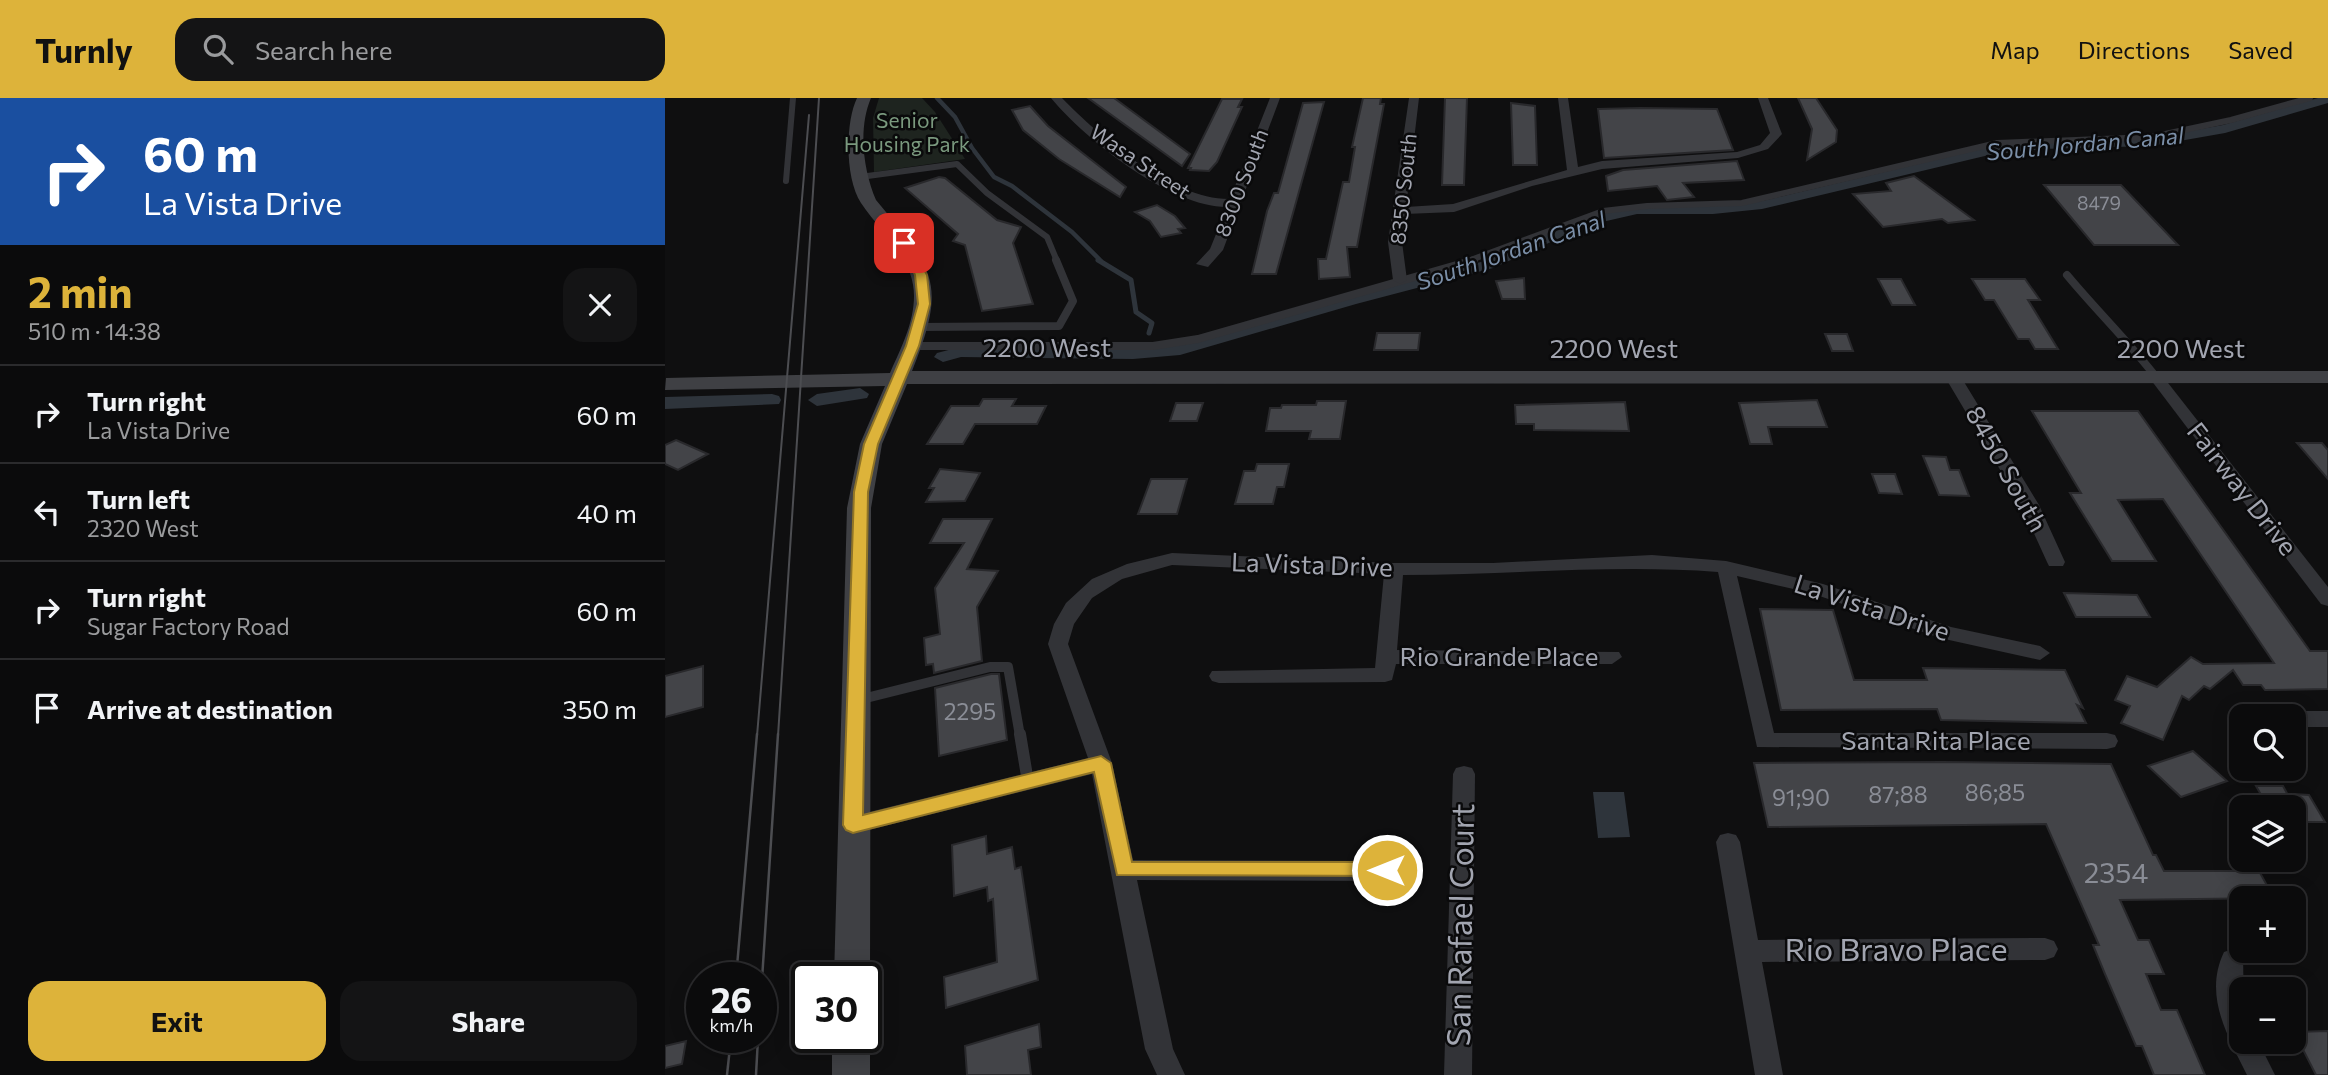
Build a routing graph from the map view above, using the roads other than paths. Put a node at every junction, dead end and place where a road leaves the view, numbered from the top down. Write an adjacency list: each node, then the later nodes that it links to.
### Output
1 (793, 98): 11 (lane)
2 (864, 98): 10 (street)
3 (1056, 98): 12 (street, Wasa Street)
4 (1275, 98): 12 (street, 8300 South)
5 (1414, 98): 13 (street, 8350 South)
6 (1563, 98): 9 (street)
7 (1763, 98): 9 (street)
8 (2310, 98): 16 (lane)
9 (1573, 171): 13 (street)
10 (860, 177): 17 (street); 17 (lane)
11 (786, 181)
12 (1234, 203): 14 (street, 8300 South)
13 (1399, 211): 16 (street, 8350 South)
14 (1203, 264)
15 (2067, 275): 21 (lane)
16 (1400, 280): 18 (lane)
17 (920, 327): 18 (street)
18 (913, 346): 19 (street)
19 (900, 376): 20 (street, 2200 West); 23 (street, 2200 West); 33 (street)
20 (1953, 377): 21 (street, 2200 West); 24 (street, 8450 South)
21 (2156, 377): 22 (street, 2200 West); 27 (street, Fairway Drive)
22 (2328, 377)
23 (665, 384)
24 (2056, 562)
25 (1726, 567): 26 (street, La Vista Drive); 29 (street, La Vista Drive); 36 (street, Santa Rita Place)
26 (1394, 569): 31 (street); 37 (street, La Vista Drive)
27 (2319, 578): 28 (street, Fairway Drive)
28 (2328, 600)
29 (2040, 653)
30 (1612, 657): 31 (street, Rio Grande Place)
31 (1386, 666): 32 (street, Rio Grande Place)
32 (1219, 676)
33 (854, 701): 39 (lane); 40 (street)
34 (2306, 719): 35 (street)
35 (2328, 719)
36 (2107, 741)
37 (1101, 763): 39 (street); 42 (street, La Vista Drive)
38 (1464, 775): 53 (street, San Rafael Court)
39 (1028, 782): 40 (street)
40 (853, 825): 46 (street)
41 (1728, 842): 45 (street)
42 (1124, 870): 43 (street); 52 (street, La Vista Drive)
43 (1387, 870)
44 (2045, 949): 45 (street, Rio Bravo Place)
45 (1747, 951): 54 (street)
46 (852, 962)
47 (2232, 963): 48 (street)
48 (2229, 1001)
49 (851, 1053): 51 (street)
50 (2250, 1054): 55 (street)
51 (851, 1075)
52 (1171, 1075)
53 (1458, 1075)
54 (1769, 1075)
55 (2261, 1075)

